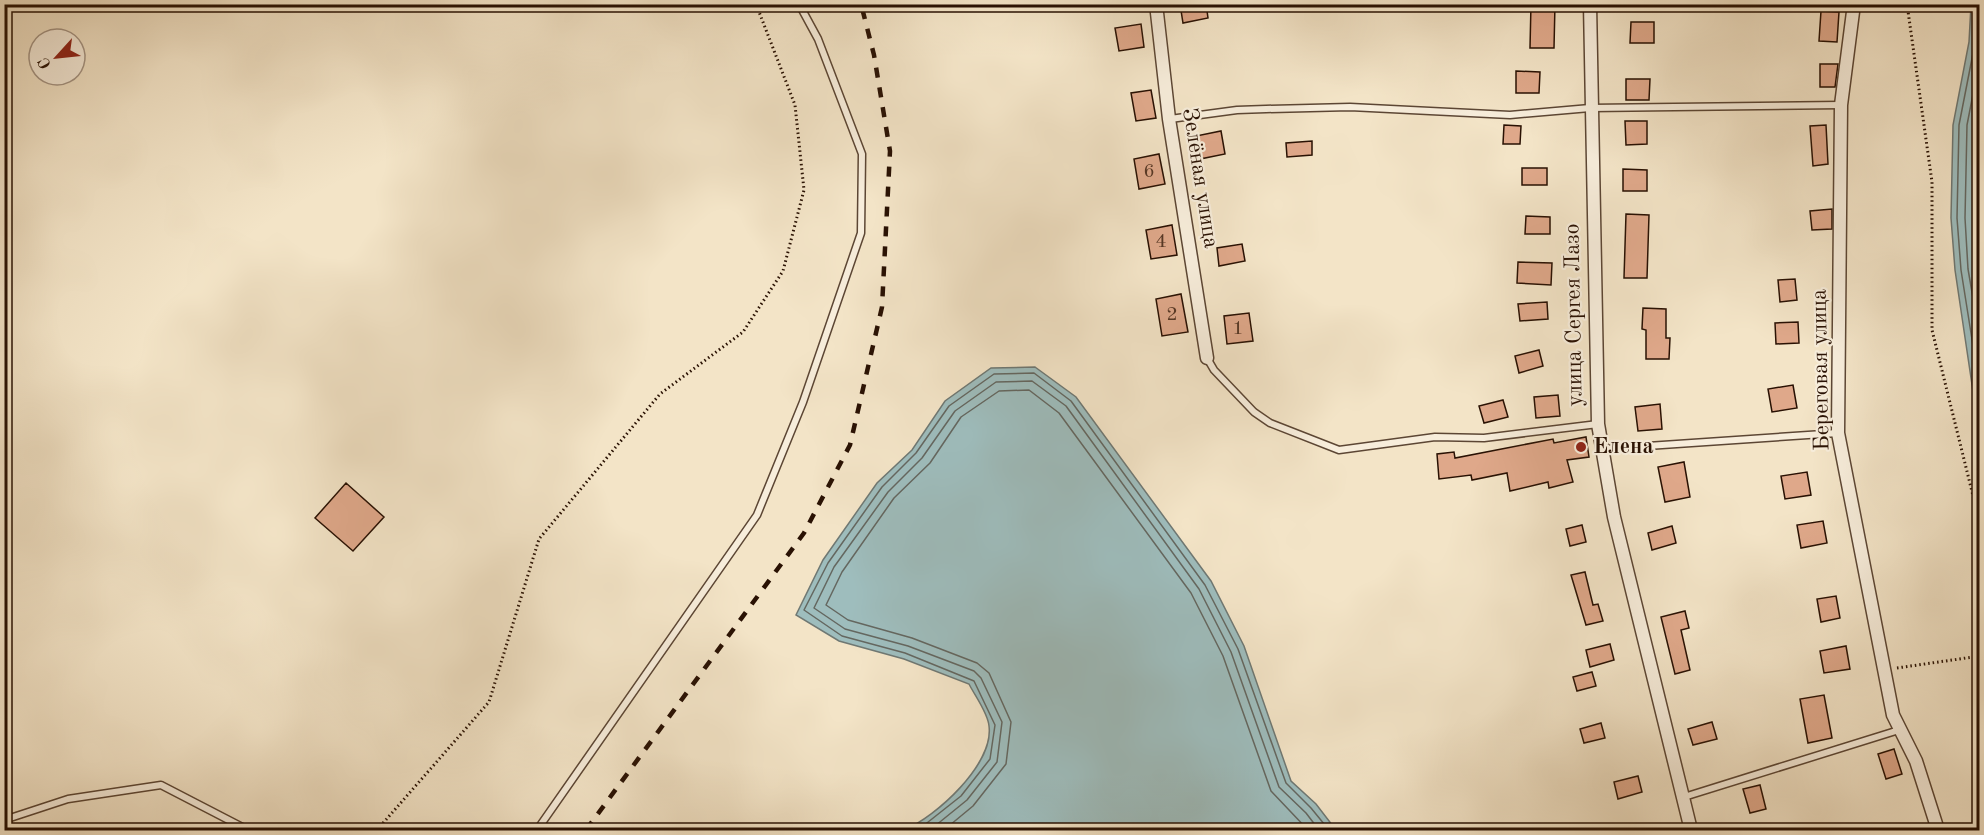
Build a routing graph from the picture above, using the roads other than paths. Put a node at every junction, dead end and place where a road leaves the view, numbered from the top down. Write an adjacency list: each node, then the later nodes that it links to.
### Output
1 (799, 4): 16 (lane)
2 (1156, 4): 7 (street, Зелёная улица)
3 (1590, 4): 6 (street, улица Сергея Лазо)
4 (1854, 4): 5 (street, Береговая улица)
5 (1841, 105): 6 (lane); 10 (street, Береговая улица)
6 (1590, 108): 7 (lane); 9 (street, улица Сергея Лазо)
7 (1169, 119): 8 (street, Зелёная улица)
8 (1207, 358): 9 (lane)
9 (1598, 424): 11 (street, улица Сергея Лазо)
10 (1838, 433): 11 (lane); 12 (street, Береговая улица)
11 (1603, 449): 13 (street, улица Сергея Лазо)
12 (1899, 730): 13 (lane); 18 (street, Береговая улица)
13 (1683, 797): 17 (street, улица Сергея Лазо)
14 (4, 820): 15 (lane)
15 (248, 831)
16 (537, 831)
17 (1691, 831)
18 (1938, 831)

